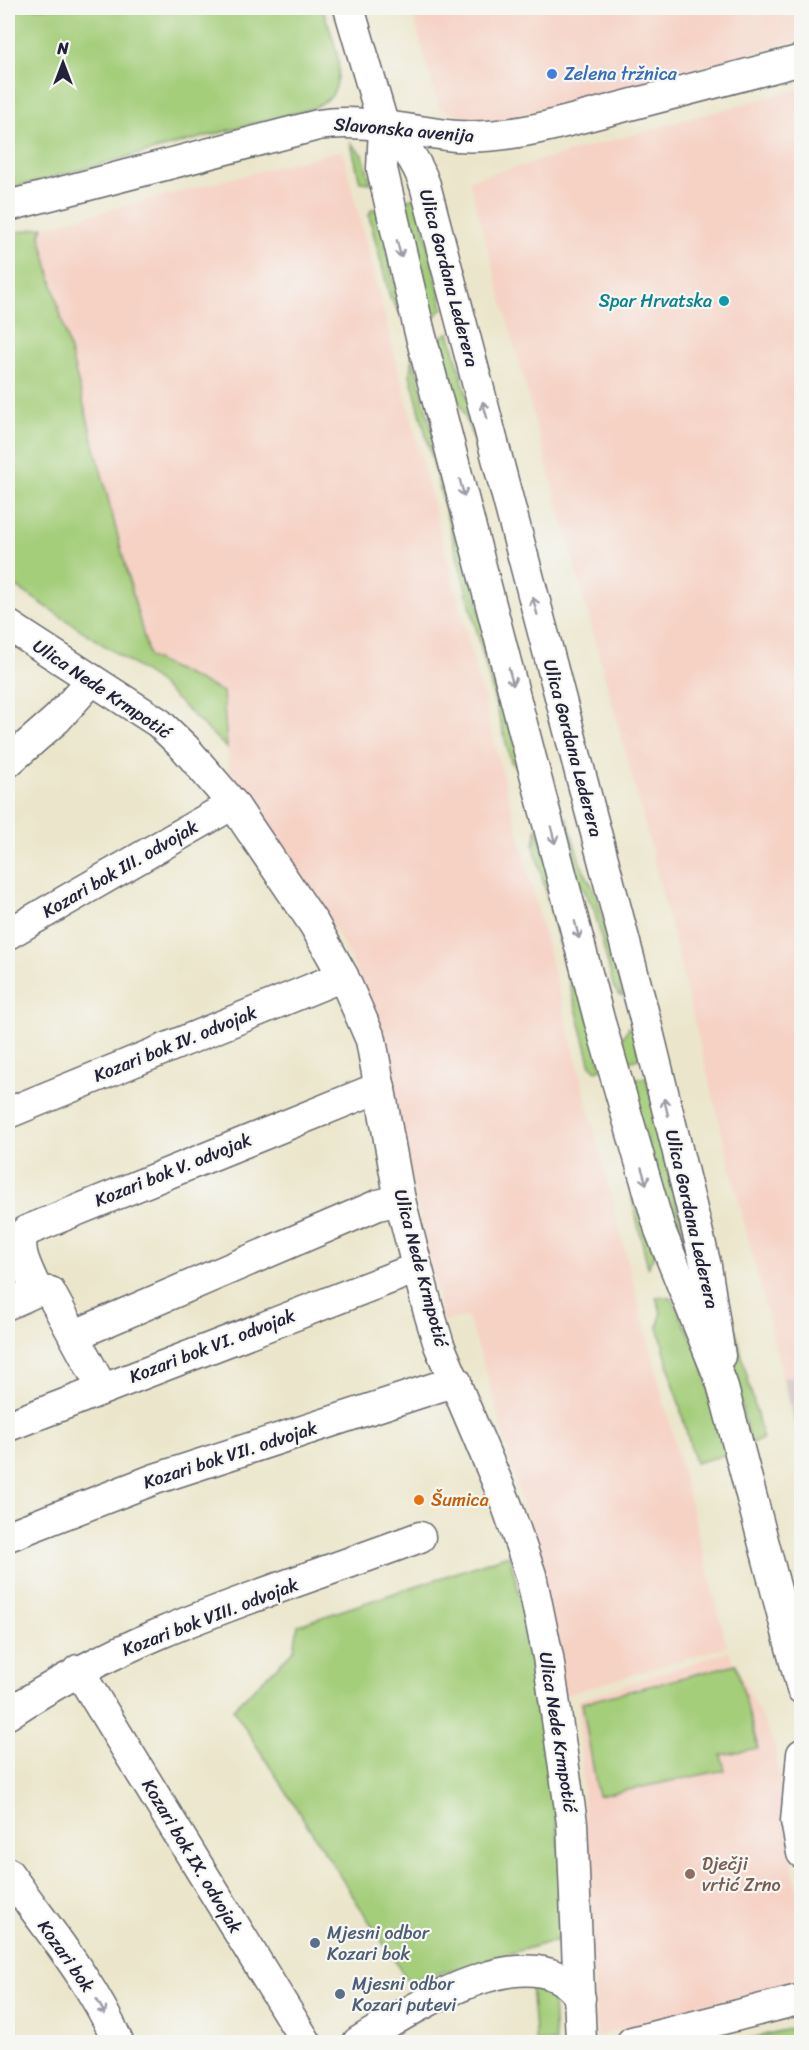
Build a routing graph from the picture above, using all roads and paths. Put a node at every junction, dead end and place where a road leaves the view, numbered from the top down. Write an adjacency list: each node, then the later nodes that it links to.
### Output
1 (349, 8): 3 (street, Ulica Gordana Lederera)
2 (801, 60): 4 (street, Slavonska avenija)
3 (384, 127): 4 (street, Slavonska avenija); 5 (street, Ulica Gordana Lederera); 6 (street, Slavonska avenija); 21 (street, Ulica Gordana Lederera, one-way to 21)
4 (458, 136): 5 (street)
5 (425, 184): 21 (street, Ulica Gordana Lederera, one-way to 5)
6 (8, 206)
7 (8, 626): 8 (street, Ulica Nede Krmpotić)
8 (92, 680): 9 (street); 10 (street, Ulica Nede Krmpotić)
9 (8, 762)
10 (232, 804): 11 (street, Kozari bok III. odvojak); 12 (street, Ulica Nede Krmpotić)
11 (8, 934)
12 (344, 976): 13 (street, Ulica Nede Krmpotić); 14 (street, Kozari bok IV. odvojak)
13 (381, 1087): 15 (street, Ulica Nede Krmpotić); 17 (street, Kozari bok V. odvojak)
14 (8, 1113)
15 (400, 1200): 16 (street, Ulica Nede Krmpotić); 19 (street)
16 (417, 1268): 20 (street, Ulica Nede Krmpotić); 22 (street, Kozari bok VI. odvojak)
17 (37, 1291): 18 (street); 19 (street)
18 (8, 1304)
19 (75, 1335): 22 (street)
20 (456, 1381): 24 (street, Kozari bok VII. odvojak); 32 (street, Ulica Nede Krmpotić)
21 (722, 1384): 27 (street, Ulica Gordana Lederera)
22 (102, 1388): 23 (street, Kozari bok VI. odvojak)
23 (8, 1426)
24 (8, 1536)
25 (420, 1537): 26 (street, Kozari bok VIII. odvojak)
26 (78, 1670): 28 (street, Kozari bok VIII. odvojak); 37 (street, Kozari bok IX. odvojak)
27 (801, 1689)
28 (8, 1714)
29 (801, 1754): 30 (street)
30 (801, 1853)
31 (8, 1873): 36 (street, Kozari bok, one-way to 36)
32 (578, 1927): 33 (street); 34 (street, Ulica Nede Krmpotić)
33 (515, 1971): 34 (street); 38 (street)
34 (580, 1998): 39 (street, Ulica Nede Krmpotić)
35 (801, 1999): 40 (street)
36 (118, 2043)
37 (306, 2043)
38 (358, 2043)
39 (581, 2043)
40 (632, 2043)

